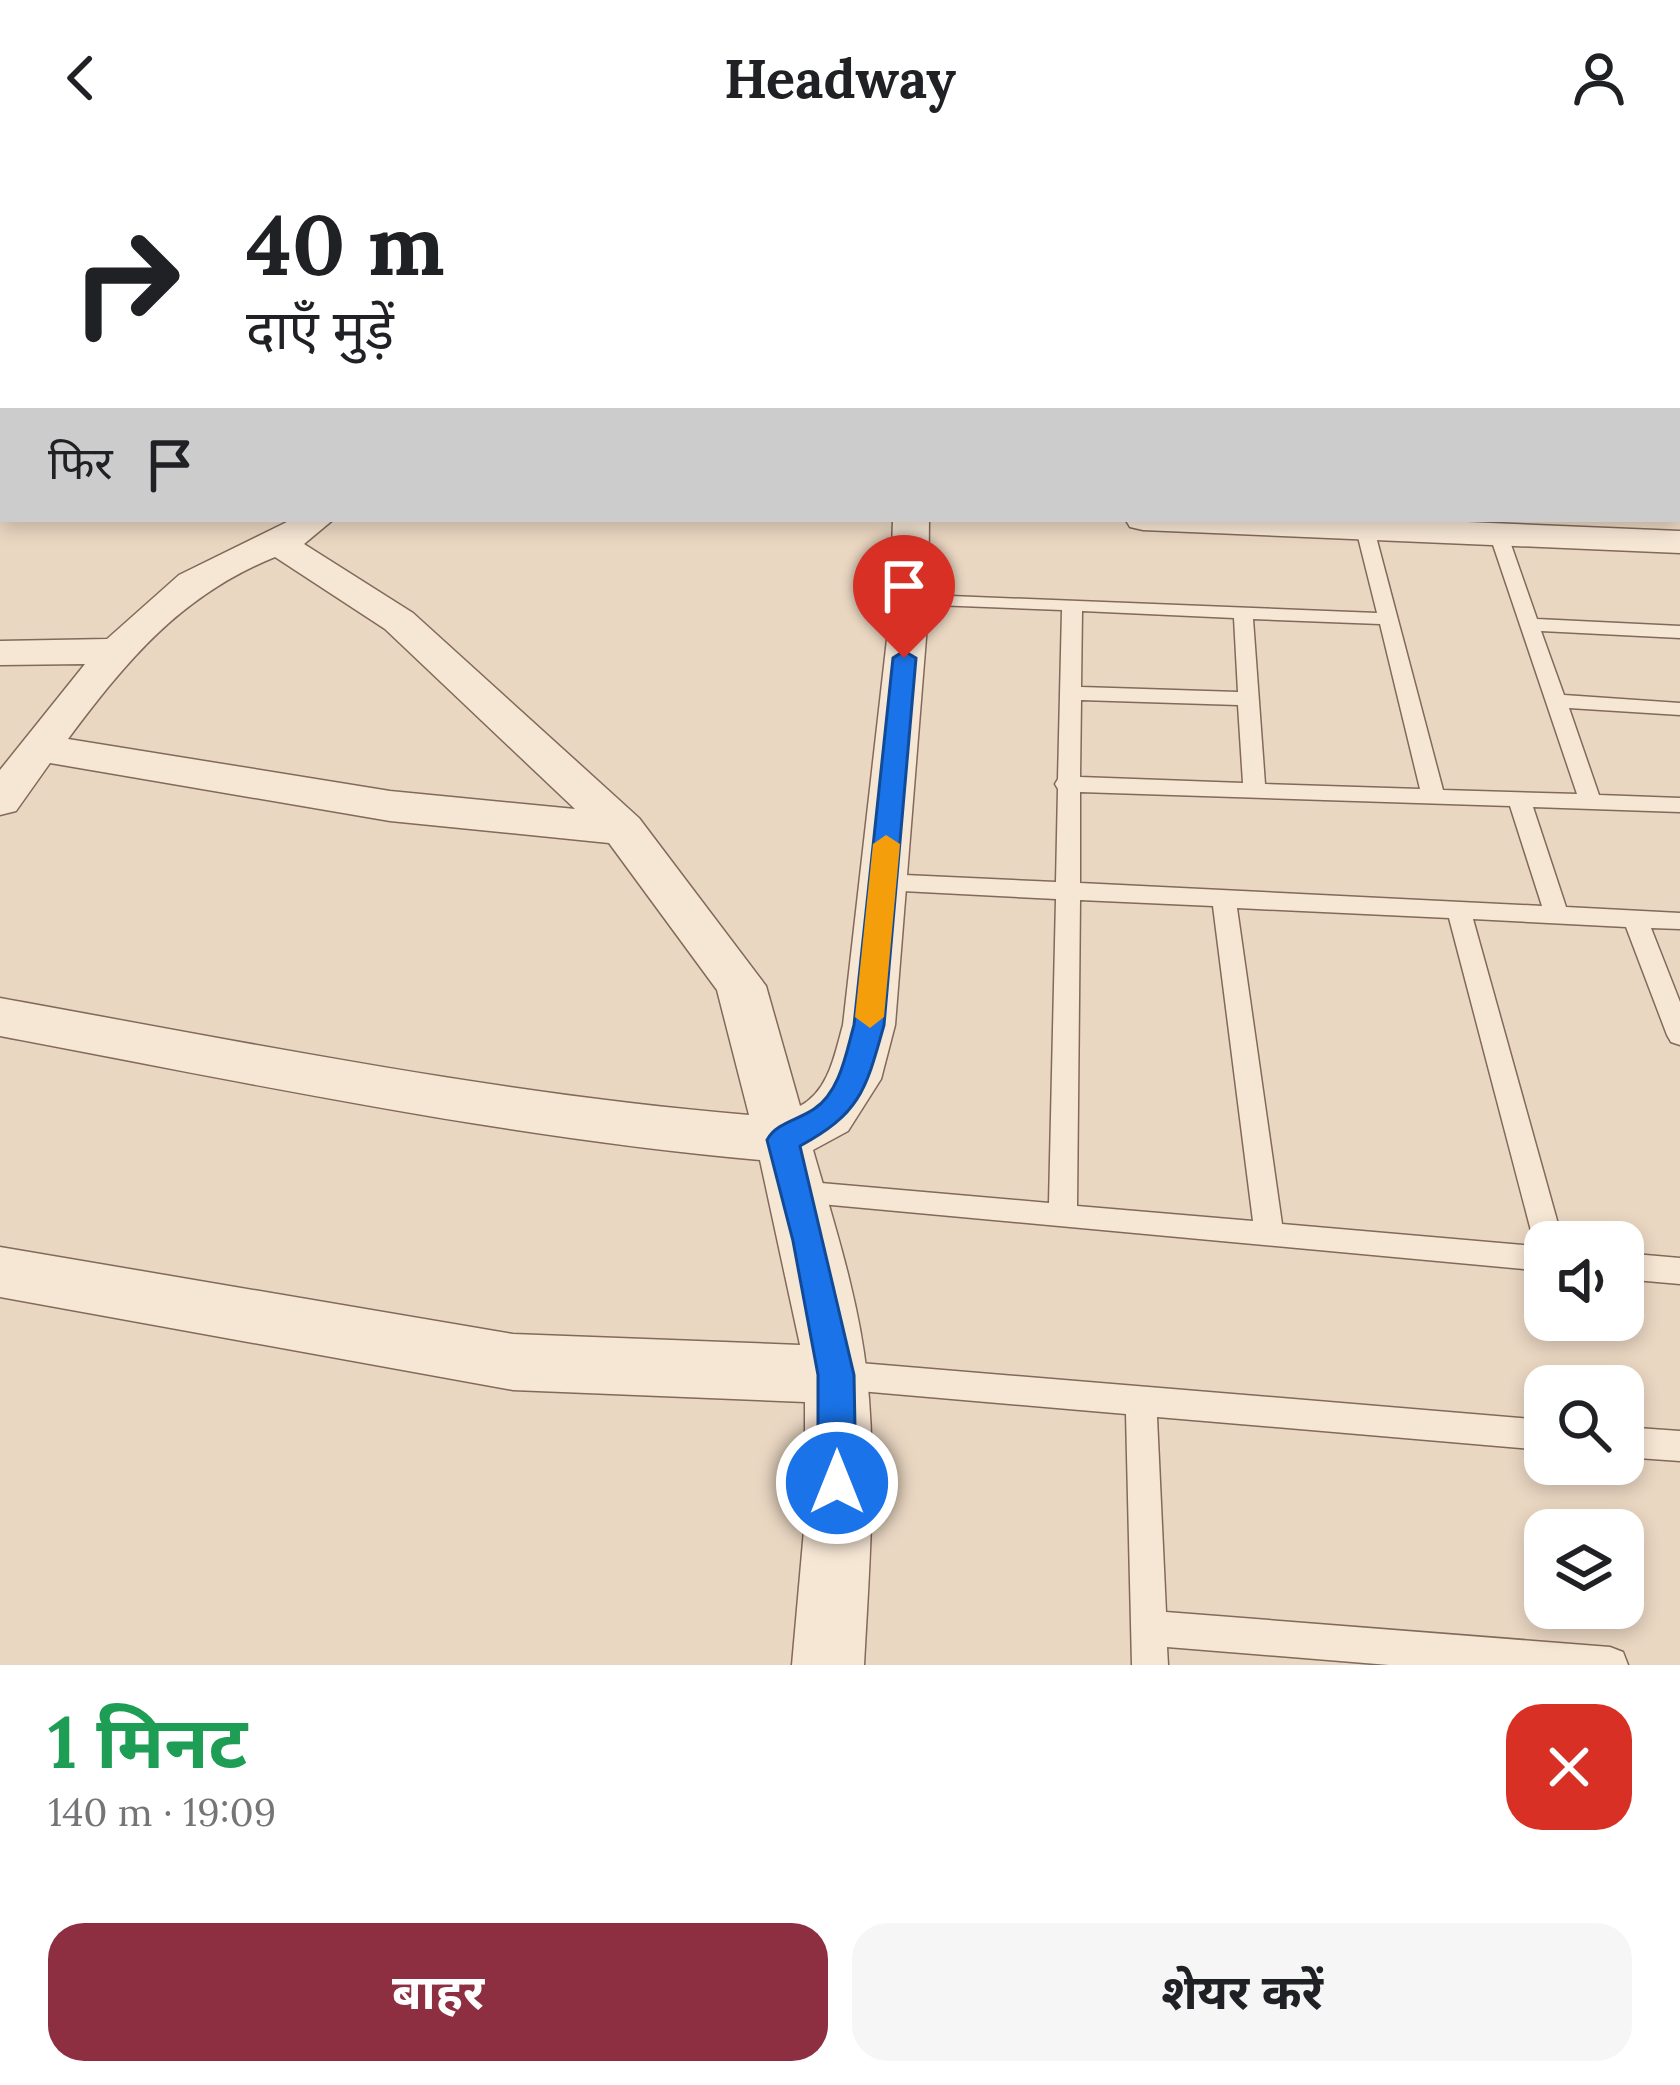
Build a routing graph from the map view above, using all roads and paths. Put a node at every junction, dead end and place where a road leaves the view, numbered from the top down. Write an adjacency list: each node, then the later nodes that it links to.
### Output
1 (911, 522): 7 (street)
2 (1210, 522): 3 (street)
3 (1365, 529): 5 (street); 10 (lane)
4 (298, 532): 13 (street); 27 (street)
5 (1498, 533): 6 (street); 11 (lane)
6 (1680, 542)
7 (909, 598): 8 (lane); 28 (street)
8 (1072, 608): 9 (lane); 15 (lane)
9 (1243, 614): 10 (lane); 16 (lane)
10 (1389, 619): 22 (lane)
11 (1529, 625): 12 (lane); 17 (lane)
12 (1680, 632)
13 (122, 650): 14 (street); 19 (street)
14 (0, 653)
15 (1069, 693): 16 (lane); 20 (lane)
16 (1248, 699): 21 (lane)
17 (1556, 701): 18 (lane); 24 (lane)
18 (1680, 709)
19 (40, 748): 25 (street); 27 (street)
20 (1066, 784): 21 (lane); 29 (lane)
21 (1254, 790): 22 (lane)
22 (1433, 795): 23 (lane)
23 (1518, 797): 24 (lane); 32 (lane)
24 (1590, 800): 26 (lane)
25 (0, 801)
26 (1680, 805)
27 (623, 829): 37 (street)
28 (883, 882): 29 (lane); 37 (street)
29 (1071, 892): 30 (lane); 39 (lane)
30 (1224, 899): 31 (lane); 41 (lane)
31 (1459, 910): 32 (lane); 40 (lane)
32 (1557, 915): 33 (lane)
33 (1635, 919): 34 (lane); 36 (lane)
34 (1680, 921)
35 (0, 1017): 37 (street)
36 (1680, 1035)
37 (783, 1140): 38 (street)
38 (798, 1193): 39 (lane); 46 (street)
39 (1064, 1217): 41 (lane)
40 (1541, 1221)
41 (1269, 1235): 42 (lane)
42 (1524, 1257)
43 (1644, 1267): 44 (lane)
44 (1680, 1270)
45 (0, 1272): 46 (street)
46 (836, 1375): 47 (lane); 52 (street)
47 (1141, 1400): 48 (lane); 51 (lane)
48 (1524, 1433)
49 (1644, 1444): 50 (lane)
50 (1680, 1447)
51 (1148, 1628): 53 (lane); 54 (lane)
52 (828, 1665)
53 (1150, 1665)
54 (1610, 1665)

